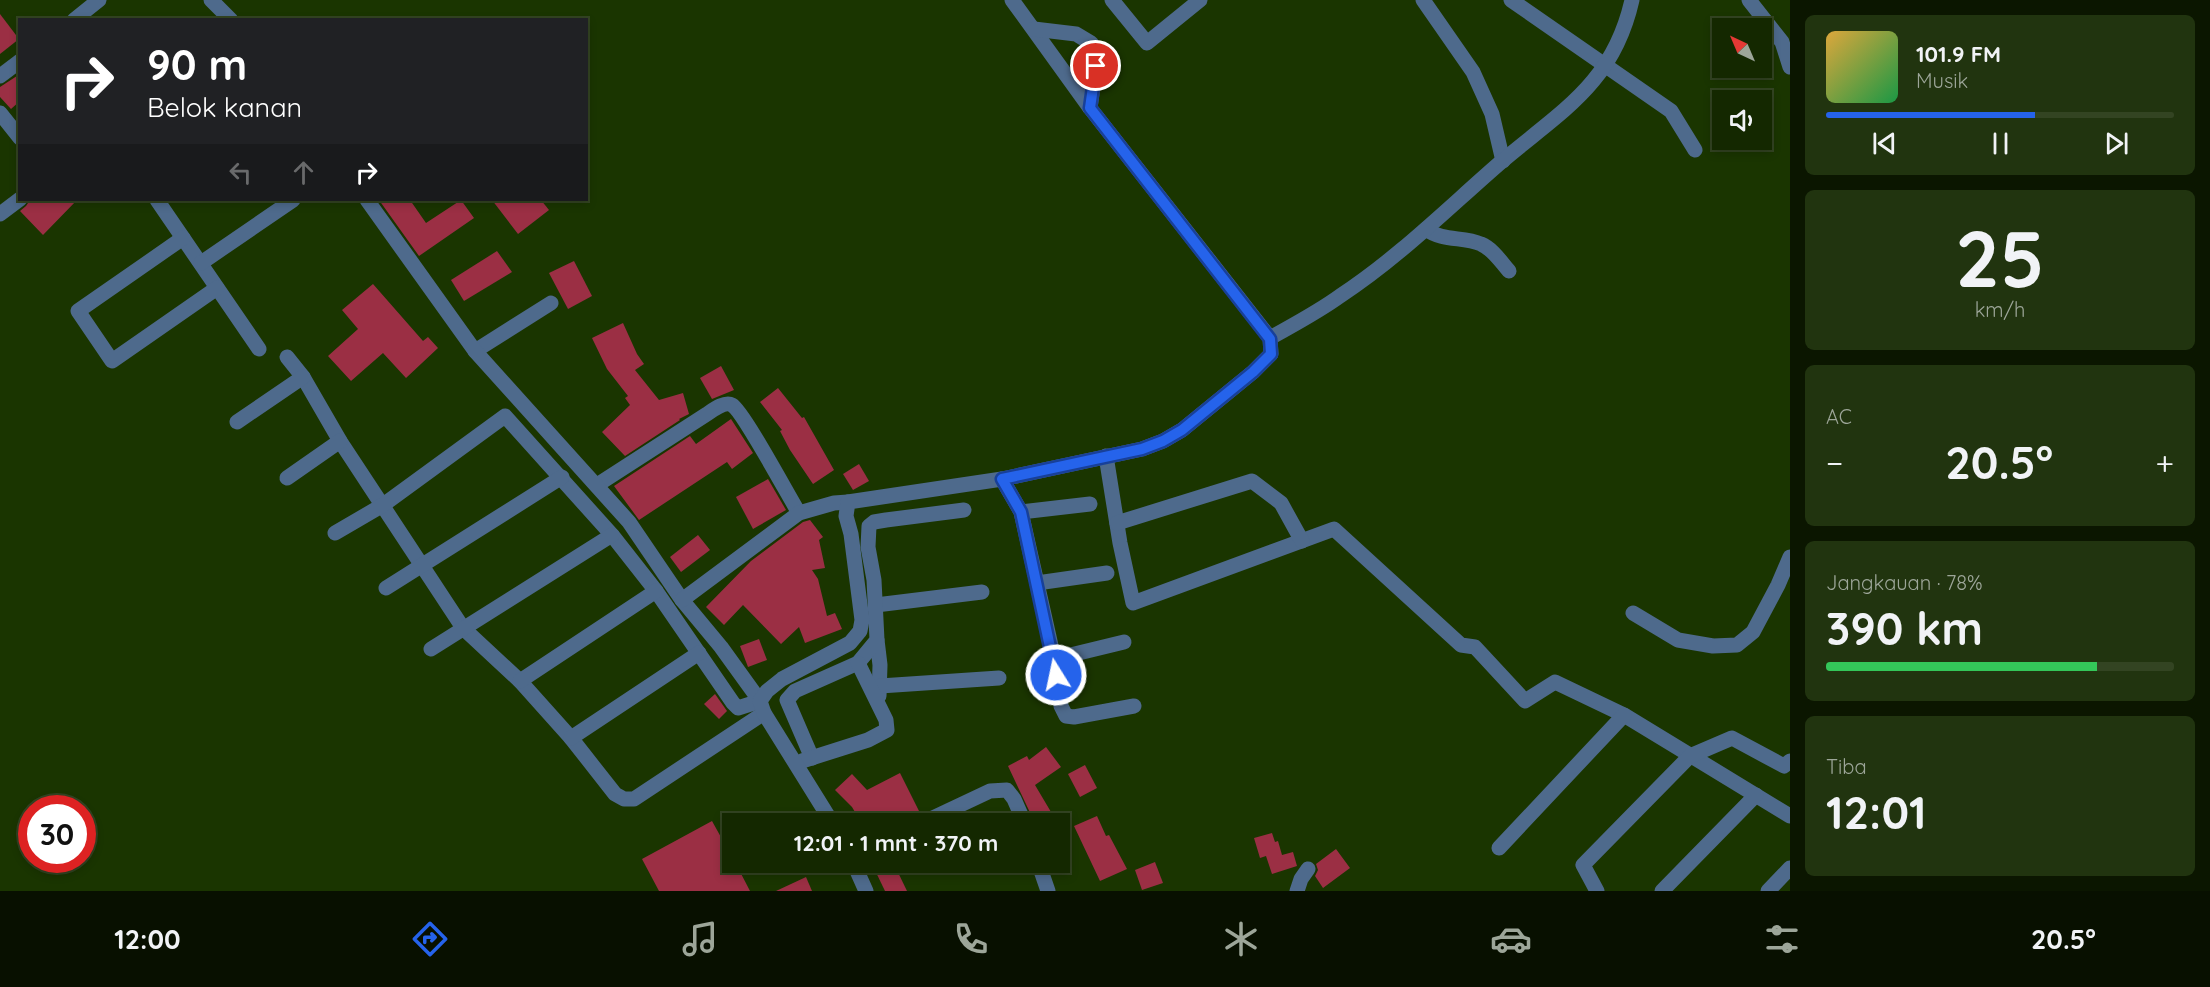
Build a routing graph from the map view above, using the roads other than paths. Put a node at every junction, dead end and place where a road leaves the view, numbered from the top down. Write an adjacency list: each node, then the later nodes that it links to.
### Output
1 (99, 0): 10 (street)
2 (211, 0): 11 (street)
3 (1012, 0): 12 (street)
4 (1112, 0): 5 (street)
5 (1200, 0)
6 (1423, 0): 22 (street)
7 (1511, 0): 15 (street)
8 (1632, 0): 15 (street)
9 (1749, 0): 13 (street)
10 (76, 18)
11 (229, 18)
12 (1034, 29): 18 (street); 18 (street)
13 (1786, 45): 16 (street)
14 (18, 62): 17 (street)
15 (1605, 65): 21 (street); 22 (street)
16 (1790, 67)
17 (0, 76)
18 (1090, 108): 34 (street)
19 (0, 113): 20 (street)
20 (18, 136)
21 (1695, 150)
22 (1503, 161): 28 (street)
23 (18, 200): 27 (street)
24 (158, 201): 29 (street)
25 (292, 201): 30 (street)
26 (368, 201): 36 (street)
27 (0, 214)
28 (1426, 229): 31 (street); 34 (street)
29 (183, 238): 30 (street); 32 (street)
30 (201, 263): 32 (street)
31 (1509, 271)
32 (217, 288): 35 (street)
33 (552, 303): 36 (street)
34 (1270, 339): 41 (street)
35 (259, 349)
36 (475, 351): 45 (street)
37 (287, 357): 38 (street)
38 (303, 378): 39 (street); 40 (street)
39 (237, 422)
40 (340, 441): 43 (street); 48 (street)
41 (1106, 456): 44 (street); 52 (street)
42 (562, 477): 48 (street); 54 (street); 57 (street)
43 (287, 478)
44 (1002, 479): 46 (street); 50 (street)
45 (597, 485): 51 (street); 63 (street)
46 (848, 502): 51 (street); 78 (street)
47 (1090, 504): 50 (street)
48 (383, 506): 53 (street); 57 (street)
49 (964, 510): 64 (street)
50 (1021, 512): 59 (street)
51 (799, 513): 63 (street)
52 (1117, 523): 55 (street); 55 (street)
53 (335, 533)
54 (612, 535): 61 (street); 66 (street)
55 (1302, 541): 79 (street)
56 (1790, 557): 65 (street)
57 (422, 566): 60 (street); 66 (street)
58 (1107, 573): 59 (street)
59 (1037, 583): 71 (street)
60 (386, 588)
61 (656, 591): 70 (street); 74 (street)
62 (982, 592): 64 (street)
63 (682, 600): 78 (street)
64 (876, 605): 67 (street)
65 (1633, 613)
66 (463, 628): 69 (street); 74 (street)
67 (878, 640): 72 (street); 75 (street)
68 (1124, 642): 71 (street)
69 (431, 649)
70 (699, 653): 78 (street); 80 (street)
71 (1054, 659): 77 (street)
72 (858, 663): 76 (street); 82 (street)
73 (999, 678): 75 (street)
74 (520, 681): 80 (street)
75 (880, 686): 76 (street)
76 (879, 705): 82 (street)
77 (1134, 706)
78 (762, 707): 80 (street); 84 (street)
79 (1624, 715): 81 (street); 90 (street)
80 (571, 738)
81 (1690, 756): 83 (street); 85 (street); 98 (street)
82 (812, 758): 84 (street)
83 (1790, 761)
84 (796, 763): 86 (street)
85 (1756, 795): 89 (street); 99 (street)
86 (826, 813)
87 (943, 813): 88 (street)
88 (1020, 813)
89 (1790, 816)
90 (1499, 848)
91 (1790, 868): 100 (street)
92 (1308, 869): 97 (street)
93 (858, 873): 95 (street)
94 (1042, 873): 96 (street)
95 (867, 891)
96 (1048, 891)
97 (1297, 891)
98 (1597, 891)
99 (1662, 891)
100 (1768, 891)

